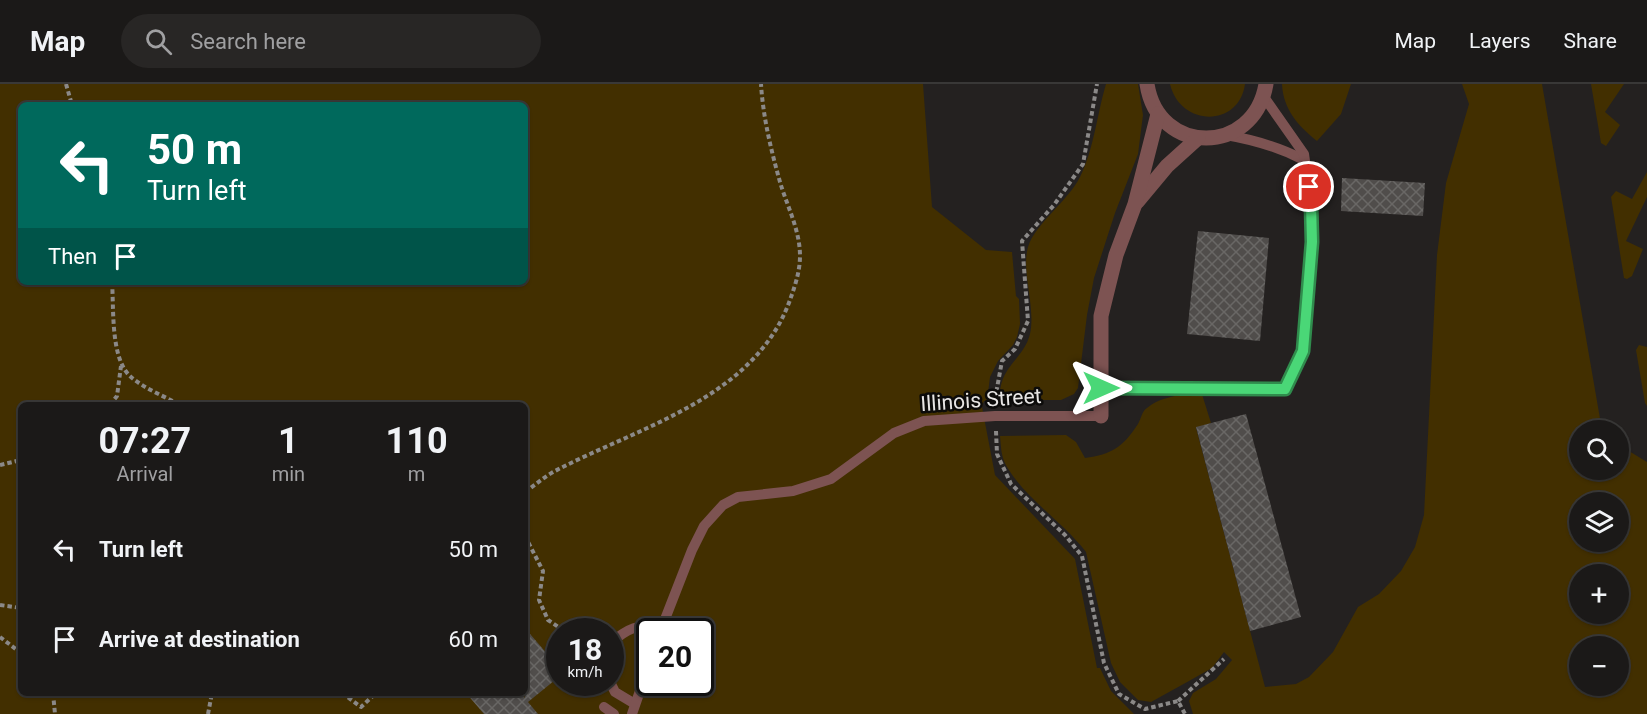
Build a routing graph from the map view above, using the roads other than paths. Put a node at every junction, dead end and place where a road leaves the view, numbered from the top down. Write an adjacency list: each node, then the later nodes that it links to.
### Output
1 (1147, 84): 3 (street)
2 (1265, 90): 4 (street); 6 (lane)
3 (1158, 114): 5 (street); 7 (street, Illinois Street)
4 (1227, 135): 5 (street); 6 (lane)
5 (1198, 138): 7 (street, Illinois Street)
6 (1304, 160): 8 (lane)
7 (1135, 204): 8 (street, Illinois Street)
8 (1101, 388): 9 (street, Illinois Street)
9 (1101, 416): 10 (lane, Illinois Street)
10 (665, 618)
11 (619, 696): 13 (lane)
12 (604, 707): 14 (lane)
13 (634, 709)
14 (614, 714)

